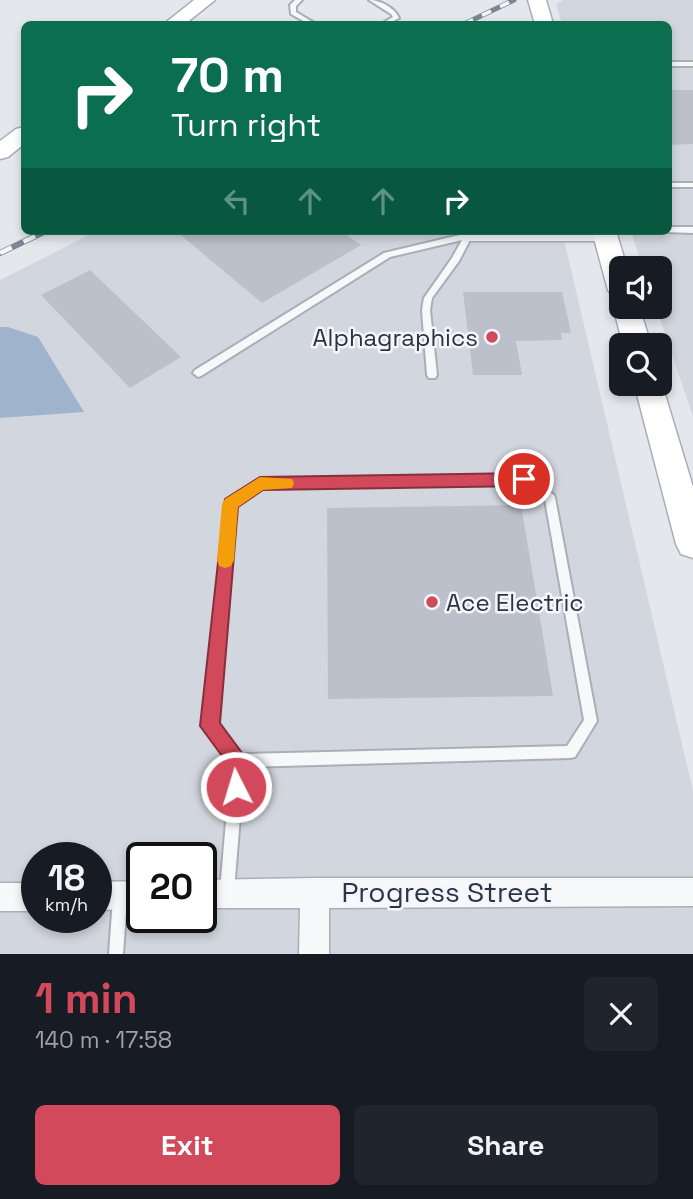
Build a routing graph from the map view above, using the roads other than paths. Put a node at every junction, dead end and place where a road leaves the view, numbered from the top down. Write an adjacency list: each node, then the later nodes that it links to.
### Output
1 (206, 0): 5 (street)
2 (299, 0): 6 (lane)
3 (372, 0): 7 (lane)
4 (537, 0): 8 (street)
5 (177, 21)
6 (308, 21)
7 (390, 21)
8 (543, 21)
9 (672, 64): 10 (lane)
10 (693, 64)
11 (21, 136): 12 (street)
12 (0, 152)
13 (672, 185): 14 (lane)
14 (693, 185)
15 (672, 230): 16 (lane)
16 (693, 230)
17 (536, 235): 19 (street)
18 (605, 235): 20 (street)
19 (468, 236): 21 (lane); 22 (lane)
20 (611, 256)
21 (198, 373)
22 (432, 375)
23 (652, 396): 24 (street)
24 (693, 544)
25 (238, 761): 25 (lane); 26 (lane)
26 (217, 877)
27 (315, 892): 28 (street, Progress Street); 29 (street, Progress Street); 34 (street)
28 (693, 892)
29 (217, 894)
30 (119, 895): 33 (lane)
31 (0, 897): 32 (street)
32 (21, 897)
33 (116, 954)
34 (314, 954)

